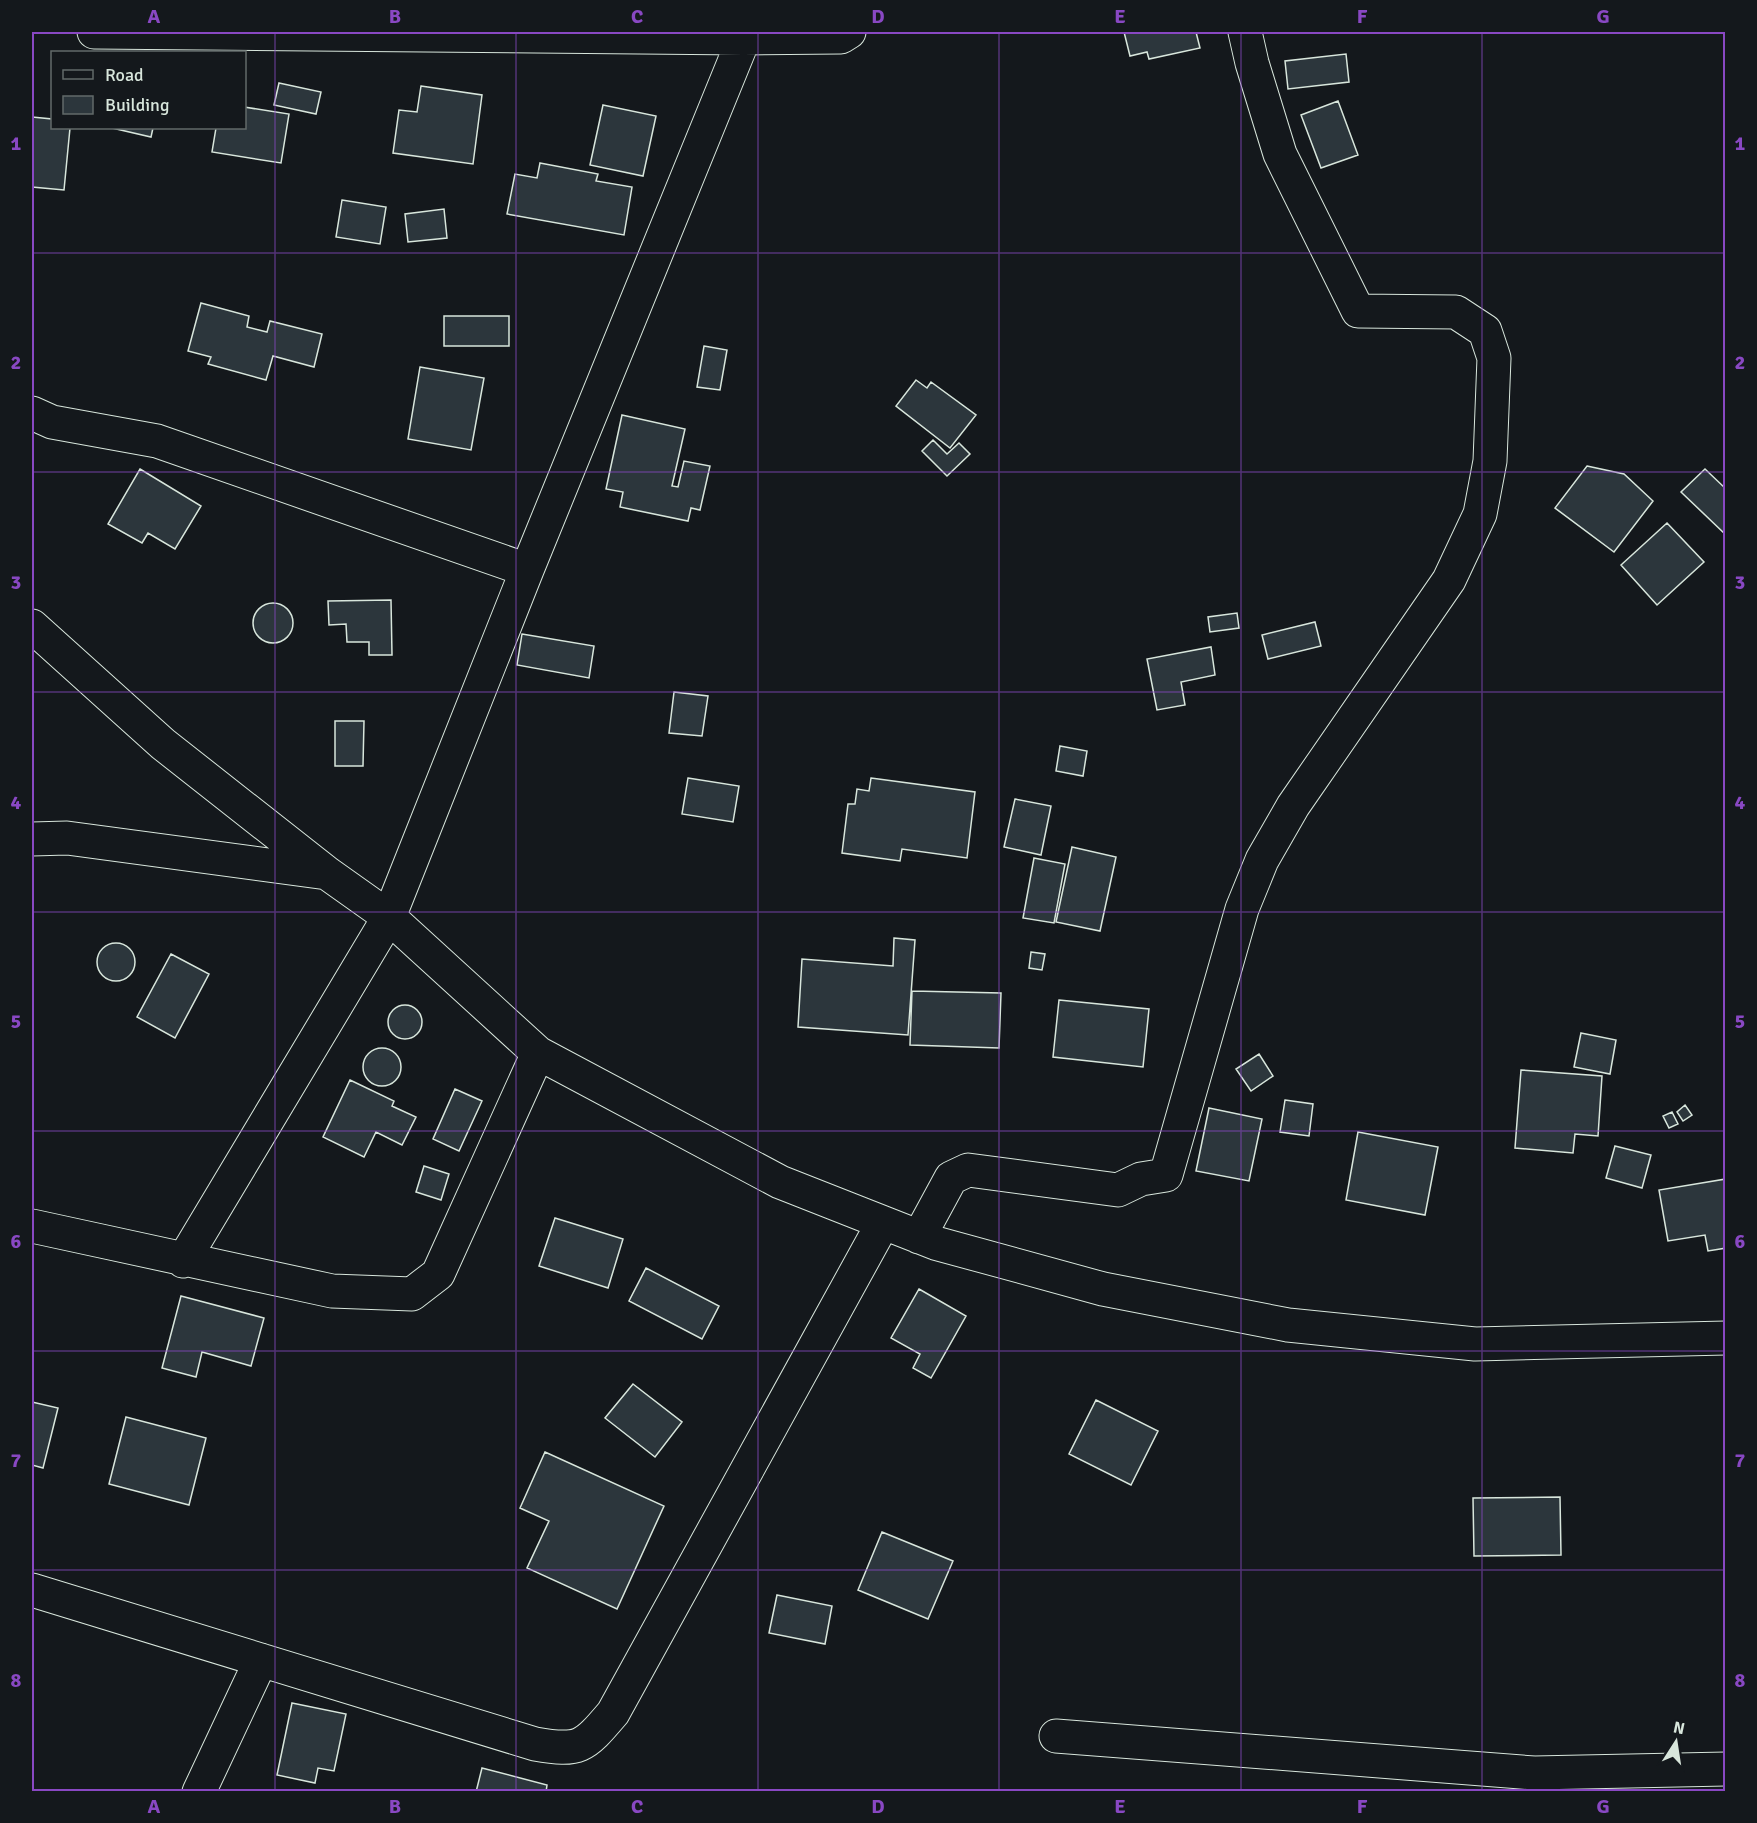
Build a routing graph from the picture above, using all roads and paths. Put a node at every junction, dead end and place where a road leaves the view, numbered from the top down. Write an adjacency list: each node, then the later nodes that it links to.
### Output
1 (94, 32): 4 (street)
2 (849, 32): 4 (street)
3 (1245, 32): 14 (street)
4 (744, 38): 6 (street)
5 (32, 413): 6 (street)
6 (527, 570): 10 (street)
7 (32, 626): 9 (street)
8 (32, 839): 9 (street)
9 (327, 873): 10 (street)
10 (389, 917): 11 (street); 15 (street)
11 (538, 1053): 12 (street); 15 (street)
12 (883, 1223): 14 (street); 18 (street)
13 (32, 1226): 15 (street)
14 (919, 1237): 16 (street)
15 (183, 1261)
16 (1725, 1338)
17 (32, 1590): 18 (street)
18 (261, 1660): 21 (street)
19 (1056, 1736): 20 (street)
20 (1725, 1769)
21 (199, 1791)

